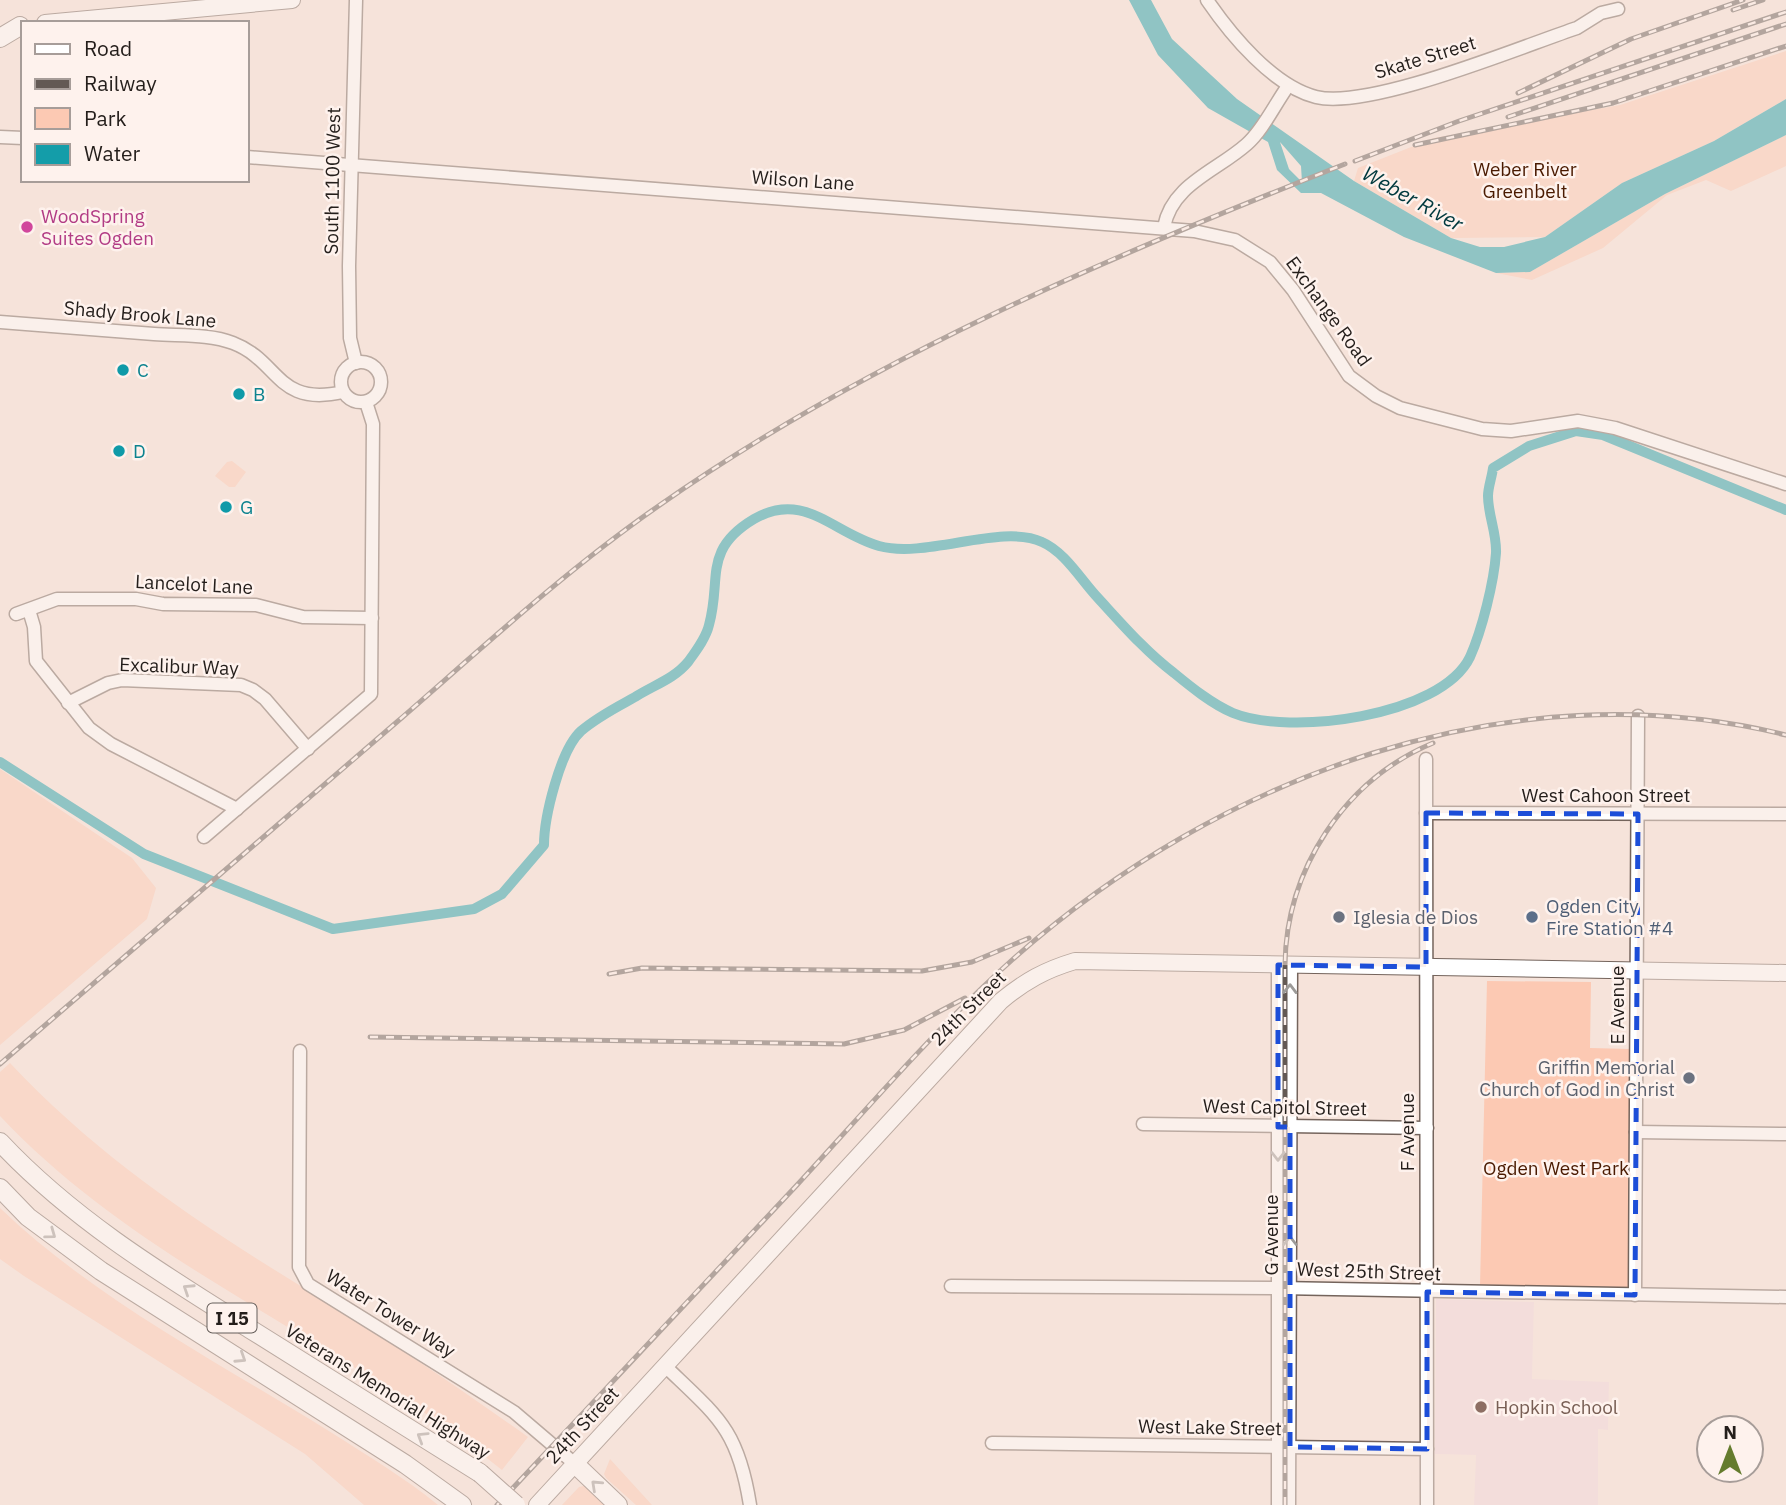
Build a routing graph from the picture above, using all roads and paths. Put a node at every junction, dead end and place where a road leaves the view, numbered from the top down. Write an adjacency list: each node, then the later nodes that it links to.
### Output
1 (292, 0): 6 (main road)
2 (356, 0): 15 (street, South 1100 West)
3 (1207, 0): 11 (street, Skate Street)
4 (1601, 7): 5 (street, Skate Street); 11 (street, Skate Street)
5 (1619, 9)
6 (66, 21)
7 (0, 22): 8 (highway)
8 (21, 26): 9 (main road); 10 (highway)
9 (0, 30)
10 (0, 38)
11 (1288, 86): 16 (street)
12 (0, 137): 13 (street)
13 (21, 138)
14 (248, 157): 15 (street, Wilson Lane)
15 (351, 166): 16 (street, Wilson Lane); 18 (street, South 1100 West)
16 (1164, 228): 21 (street, Exchange Road)
17 (0, 322): 19 (street, Shady Brook Lane)
18 (356, 363): 19 (street); 20 (street)
19 (343, 392): 20 (street)
20 (366, 402): 24 (street)
21 (1786, 484)
22 (29, 610): 23 (street, Lancelot Lane); 24 (street, Lancelot Lane); 25 (street)
23 (16, 614)
24 (372, 618): 27 (street)
25 (68, 703): 27 (street, Excalibur Way); 29 (street)
26 (1638, 716): 31 (street, E Avenue)
27 (308, 748): 29 (street)
28 (1426, 759): 30 (street, F Avenue)
29 (237, 809): 33 (street)
30 (1426, 813): 31 (street, West Cahoon Street); 35 (street, F Avenue)
31 (1638, 814): 32 (street, West Cahoon Street); 36 (street, E Avenue)
32 (1786, 814)
33 (204, 837)
34 (1284, 965): 35 (main road, 24th Street); 40 (street, G Avenue); 51 (main road, 24th Street)
35 (1426, 967): 36 (main road, 24th Street); 41 (street, F Avenue)
36 (1637, 971): 37 (main road, 24th Street); 42 (street, E Avenue)
37 (1786, 973)
38 (300, 1051): 55 (street, Water Tower Way)
39 (1143, 1124): 40 (street, West Capitol Street)
40 (1284, 1127): 41 (street, West Capitol Street); 47 (street, G Avenue)
41 (1427, 1128): 48 (street, F Avenue)
42 (1636, 1132): 43 (street); 49 (street, E Avenue)
43 (1786, 1134)
44 (0, 1142): 57 (highway, Veterans Memorial Highway / I 15, one-way to 44, bridge)
45 (0, 1188): 56 (highway, I 15, one-way to 56)
46 (951, 1286): 47 (street, West 25th Street)
47 (1284, 1288): 48 (street, West 25th Street); 53 (street, G Avenue)
48 (1427, 1292): 49 (street, West 25th Street); 54 (street, F Avenue)
49 (1635, 1295): 50 (street, West 25th Street)
50 (1786, 1297)
51 (665, 1367): 55 (main road, 24th Street); 60 (street)
52 (992, 1443): 53 (street, West Lake Street)
53 (1284, 1447): 54 (street, West Lake Street); 61 (street, G Avenue); 62 (street, G Avenue)
54 (1427, 1449): 63 (street, F Avenue)
55 (575, 1464): 58 (main road, 24th Street); 59 (highway, one-way to 55)
56 (460, 1503)
57 (516, 1505)
58 (537, 1505)
59 (618, 1505)
60 (750, 1505)
61 (1278, 1505)
62 (1289, 1505)
63 (1427, 1505)

